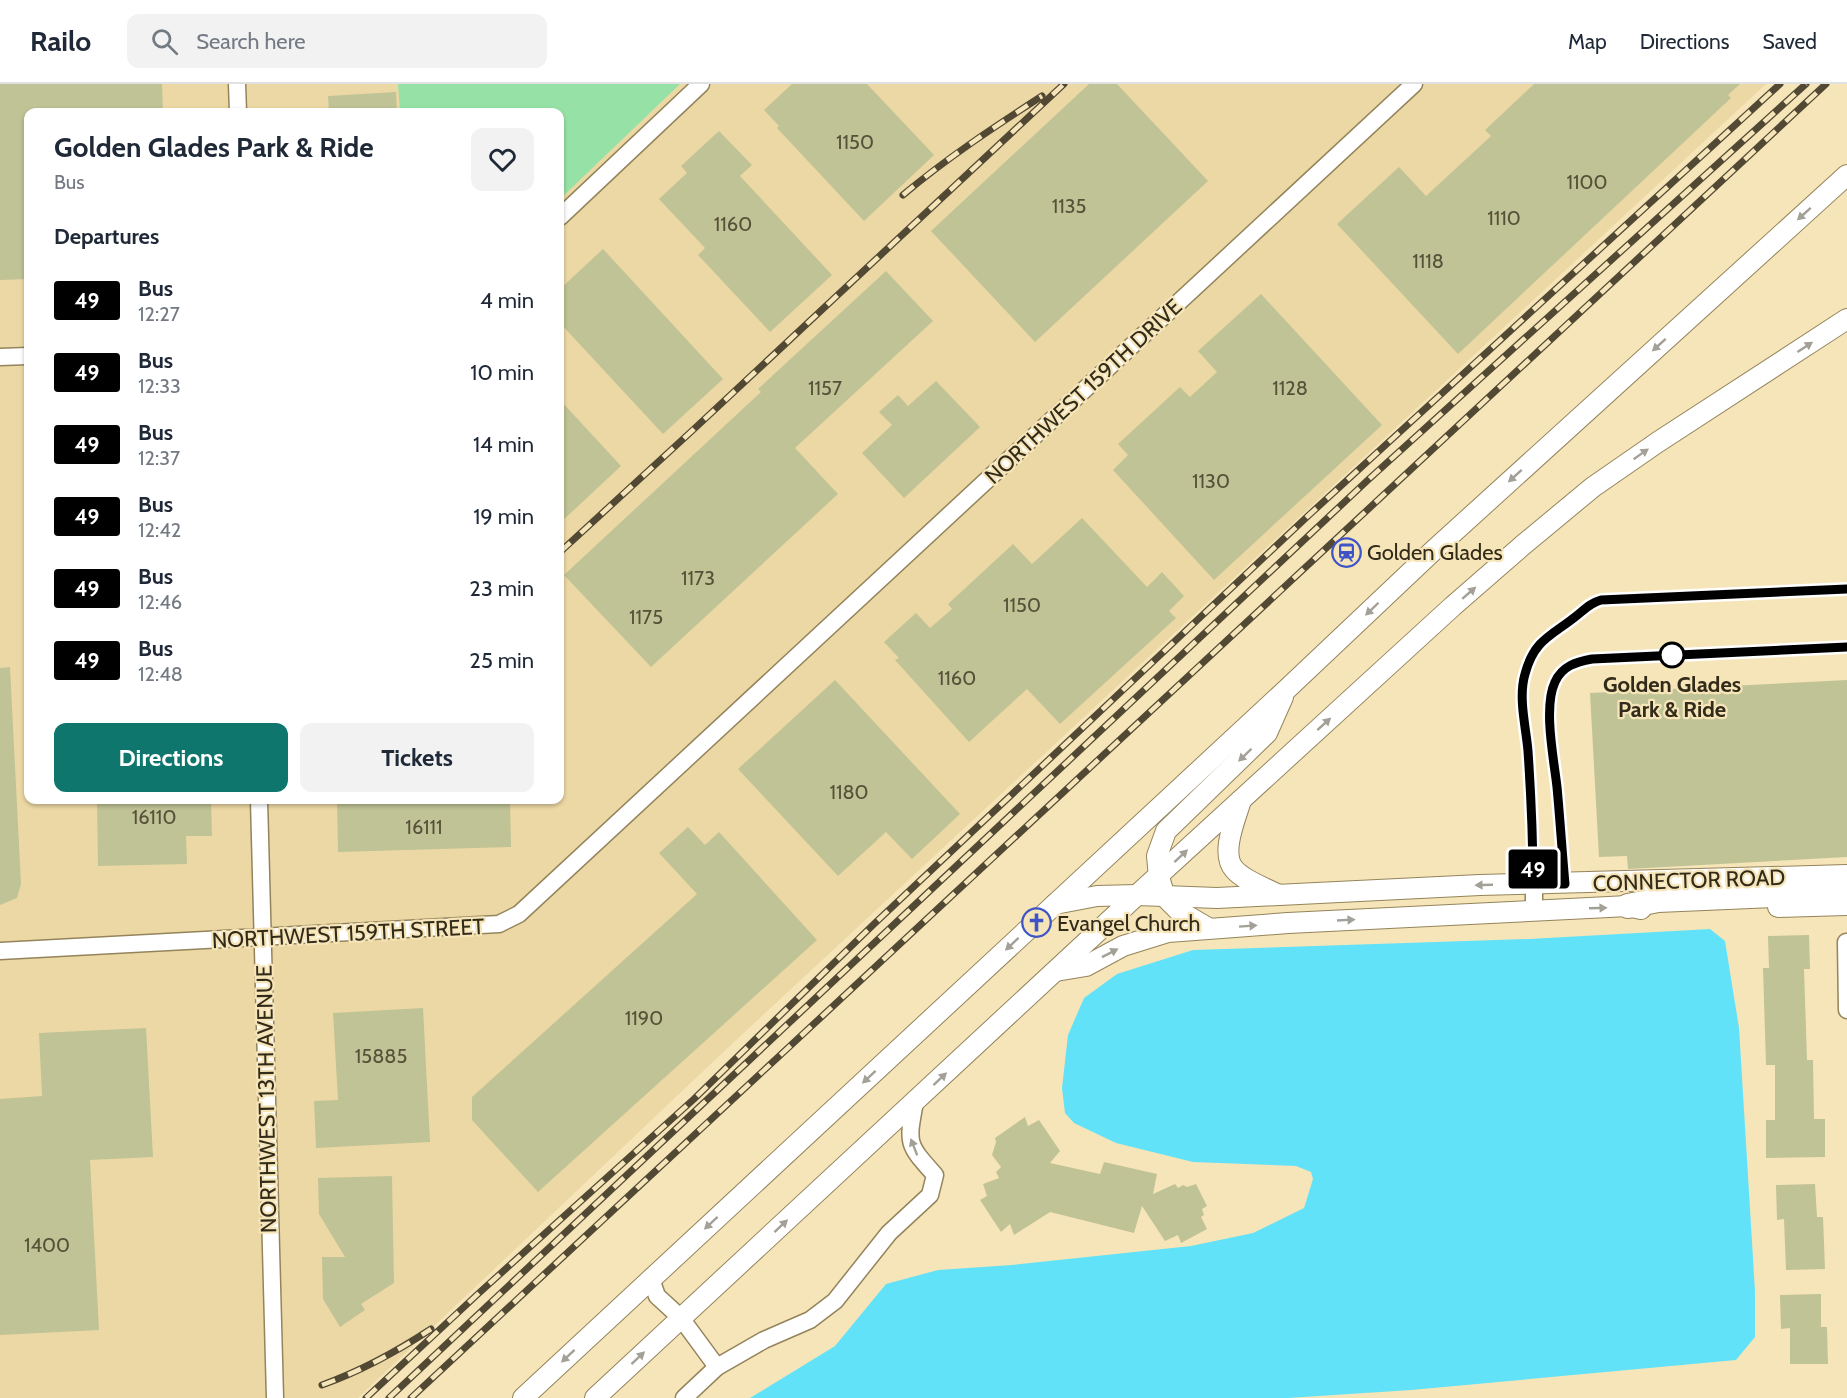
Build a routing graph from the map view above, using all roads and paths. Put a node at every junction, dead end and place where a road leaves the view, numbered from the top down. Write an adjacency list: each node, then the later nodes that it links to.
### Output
1 (237, 84): 4 (street)
2 (701, 84): 6 (street)
3 (1414, 84): 11 (street, NORTHWEST 159TH DRIVE)
4 (238, 108)
5 (1847, 175): 10 (main road, one-way to 10)
6 (564, 213)
7 (1847, 319): 12 (main road, one-way to 7)
8 (24, 356): 9 (street)
9 (0, 357)
10 (1287, 689): 15 (main road, one-way to 15); 22 (main road)
11 (753, 698): 28 (street, NORTHWEST 159TH STREET)
12 (1241, 800): 15 (main road, one-way to 12); 20 (main road)
13 (259, 804): 28 (street, NORTHWEST 13TH AVENUE)
14 (1847, 875): 17 (main road, CONNECTOR ROAD)
15 (1159, 877): 19 (main road); 21 (main road)
16 (1533, 884): 17 (main road, CONNECTOR ROAD); 20 (main road, CONNECTOR ROAD, one-way to 20); 26 (street)
17 (1565, 884): 25 (street)
18 (1847, 892): 24 (highway)
19 (1137, 895): 21 (main road, CONNECTOR ROAD); 22 (main road, CONNECTOR ROAD); 31 (main road)
20 (1279, 895): 21 (main road, CONNECTOR ROAD)
21 (1165, 897): 27 (main road)
22 (1055, 904): 34 (main road, one-way to 34)
23 (1847, 905): 24 (main road, CONNECTOR ROAD)
24 (1628, 906): 25 (main road, CONNECTOR ROAD, one-way to 24)
25 (1567, 909): 26 (main road, CONNECTOR ROAD)
26 (1534, 911): 27 (main road, CONNECTOR ROAD, one-way to 26)
27 (1208, 928): 31 (main road, CONNECTOR ROAD, one-way to 27)
28 (262, 937): 30 (street, NORTHWEST 159TH STREET); 37 (street, NORTHWEST 13TH AVENUE)
29 (1846, 942): 32 (street)
30 (0, 951)
31 (1056, 971): 33 (main road, one-way to 31)
32 (1847, 1010)
33 (915, 1102): 35 (main road, one-way to 33); 36 (street, one-way to 33)
34 (651, 1279): 35 (street); 38 (main road, one-way to 38)
35 (681, 1318): 36 (street); 39 (main road, one-way to 35)
36 (717, 1367): 40 (street)
37 (275, 1398)
38 (523, 1398)
39 (595, 1398)
40 (684, 1398)

